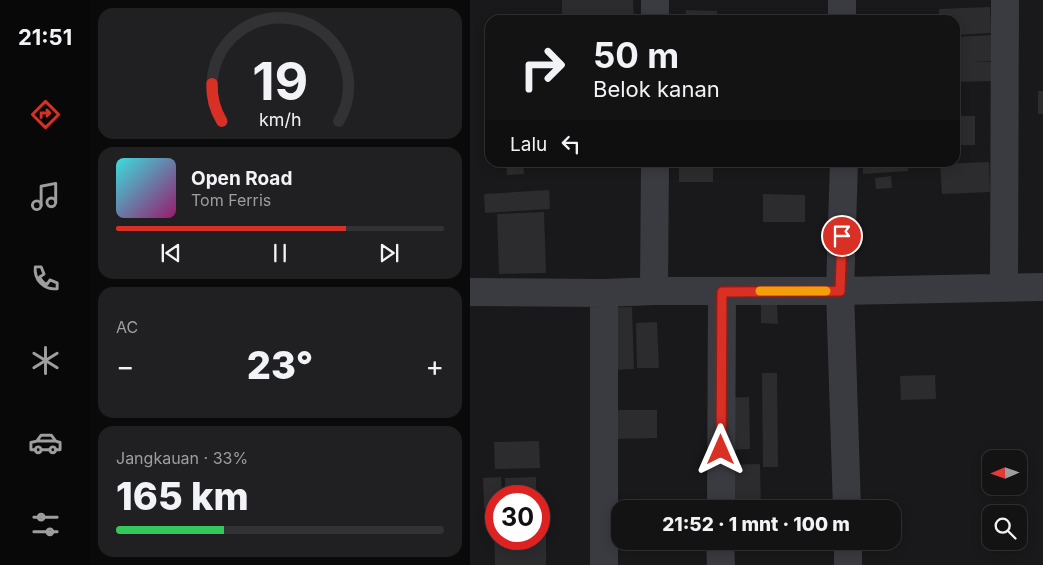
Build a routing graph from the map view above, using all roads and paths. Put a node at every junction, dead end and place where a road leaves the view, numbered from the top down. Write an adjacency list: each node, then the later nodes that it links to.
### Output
1 (655, 0): 4 (street)
2 (842, 0): 5 (street)
3 (1005, 0): 8 (street)
4 (655, 15)
5 (842, 15)
6 (654, 167): 10 (street)
7 (844, 167): 11 (street)
8 (1004, 287): 9 (street); 11 (street)
9 (1043, 287)
10 (654, 291): 13 (street); 14 (street)
11 (840, 291): 13 (street); 16 (street)
12 (470, 292): 14 (street)
13 (722, 292): 15 (street)
14 (604, 294): 19 (street)
15 (720, 500)
16 (846, 500)
17 (720, 550): 20 (street)
18 (848, 550): 21 (street)
19 (604, 565)
20 (721, 565)
21 (848, 565)

